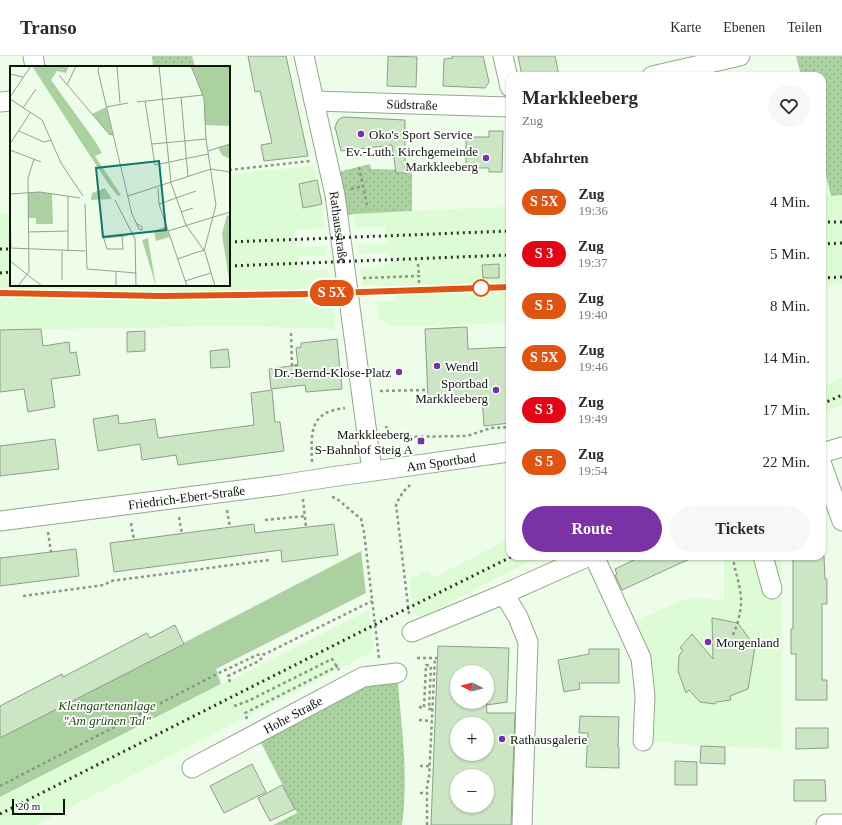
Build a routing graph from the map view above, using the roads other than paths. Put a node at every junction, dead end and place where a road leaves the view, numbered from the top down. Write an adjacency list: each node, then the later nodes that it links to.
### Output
1 (33, 56): 5 (street)
2 (304, 56): 9 (street, Rathausstraße)
3 (503, 56): 6 (street)
4 (740, 56): 7 (street)
5 (35, 66)
6 (507, 72)
7 (670, 72)
8 (10, 101): 10 (street)
9 (314, 101): 11 (street, Südstraße); 15 (street, Rathausstraße)
10 (0, 102)
11 (506, 107)
12 (842, 447): 13 (street)
13 (826, 452)
14 (506, 453): 15 (street, Am Sportbad)
15 (372, 472): 17 (street, Friedrich-Ebert-Straße)
16 (826, 476): 18 (street)
17 (0, 521)
18 (842, 521)
19 (580, 560): 23 (street)
20 (596, 560): 26 (street)
21 (764, 560): 22 (street)
22 (772, 589)
23 (504, 594): 24 (street); 28 (street)
24 (410, 624)
25 (397, 673): 27 (street, Hohe Straße)
26 (643, 741)
27 (192, 768)
28 (522, 825)

